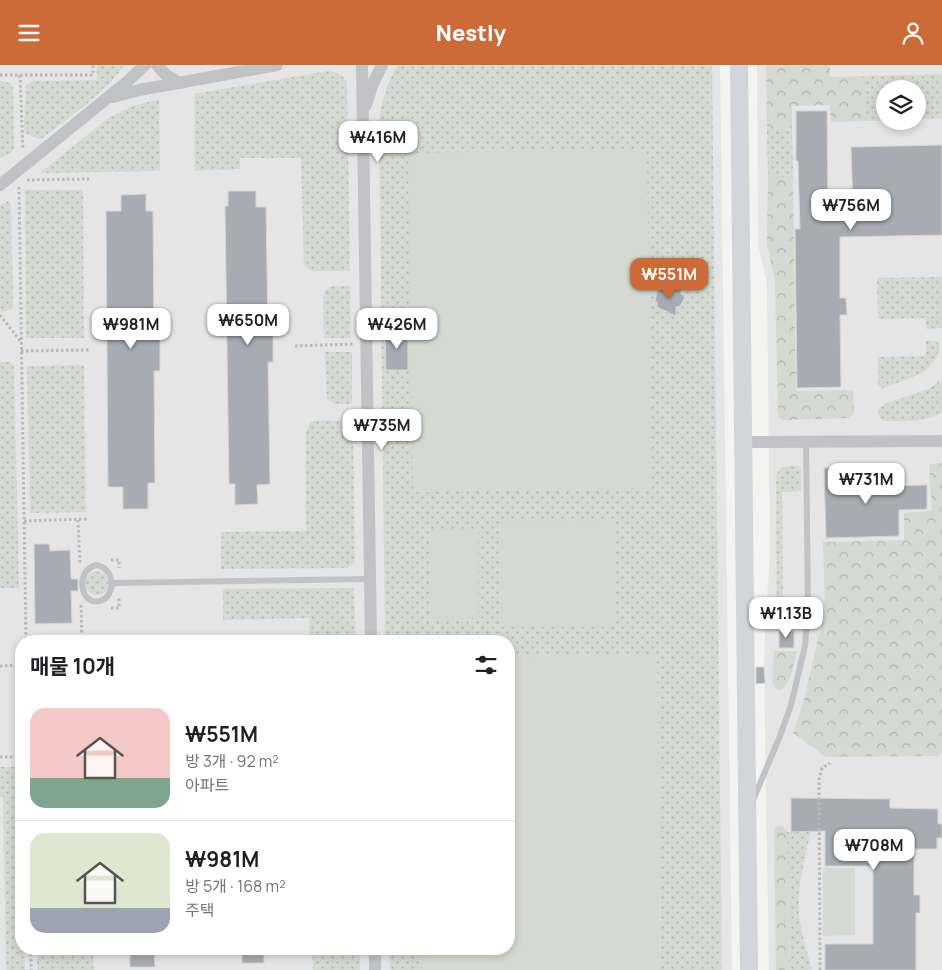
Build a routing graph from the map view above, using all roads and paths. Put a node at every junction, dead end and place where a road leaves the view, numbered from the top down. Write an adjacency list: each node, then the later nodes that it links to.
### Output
1 (93, 65): 9 (path)
2 (145, 65): 11 (street)
3 (157, 65): 10 (street)
4 (278, 65): 10 (street)
5 (362, 65): 12 (street)
6 (382, 65): 12 (street)
7 (739, 65): 25 (street)
8 (0, 75): 9 (path)
9 (20, 75): 13 (path)
10 (179, 83): 11 (street)
11 (104, 101): 16 (street)
12 (363, 119): 29 (street)
13 (16, 155)
14 (89, 179): 15 (path)
15 (25, 180)
16 (0, 185)
17 (19, 185): 19 (path)
18 (0, 315): 19 (path)
19 (22, 342): 23 (path)
20 (355, 344): 21 (path)
21 (295, 346)
22 (92, 350): 23 (path)
23 (21, 351): 28 (path)
24 (942, 441): 26 (street)
25 (743, 442): 26 (street); 38 (street)
26 (806, 442): 38 (lane)
27 (88, 519): 28 (path)
28 (24, 521): 31 (path)
29 (370, 579): 30 (lane); 32 (street)
30 (112, 583): 30 (lane)
31 (26, 635)
32 (371, 635)
33 (15, 665): 34 (path)
34 (0, 666)
35 (0, 757): 36 (path)
36 (15, 757)
37 (830, 763): 44 (path)
38 (747, 813): 43 (street)
39 (30, 955): 41 (path)
40 (375, 955): 42 (street)
41 (31, 970)
42 (375, 970)
43 (749, 970)
44 (820, 970)

